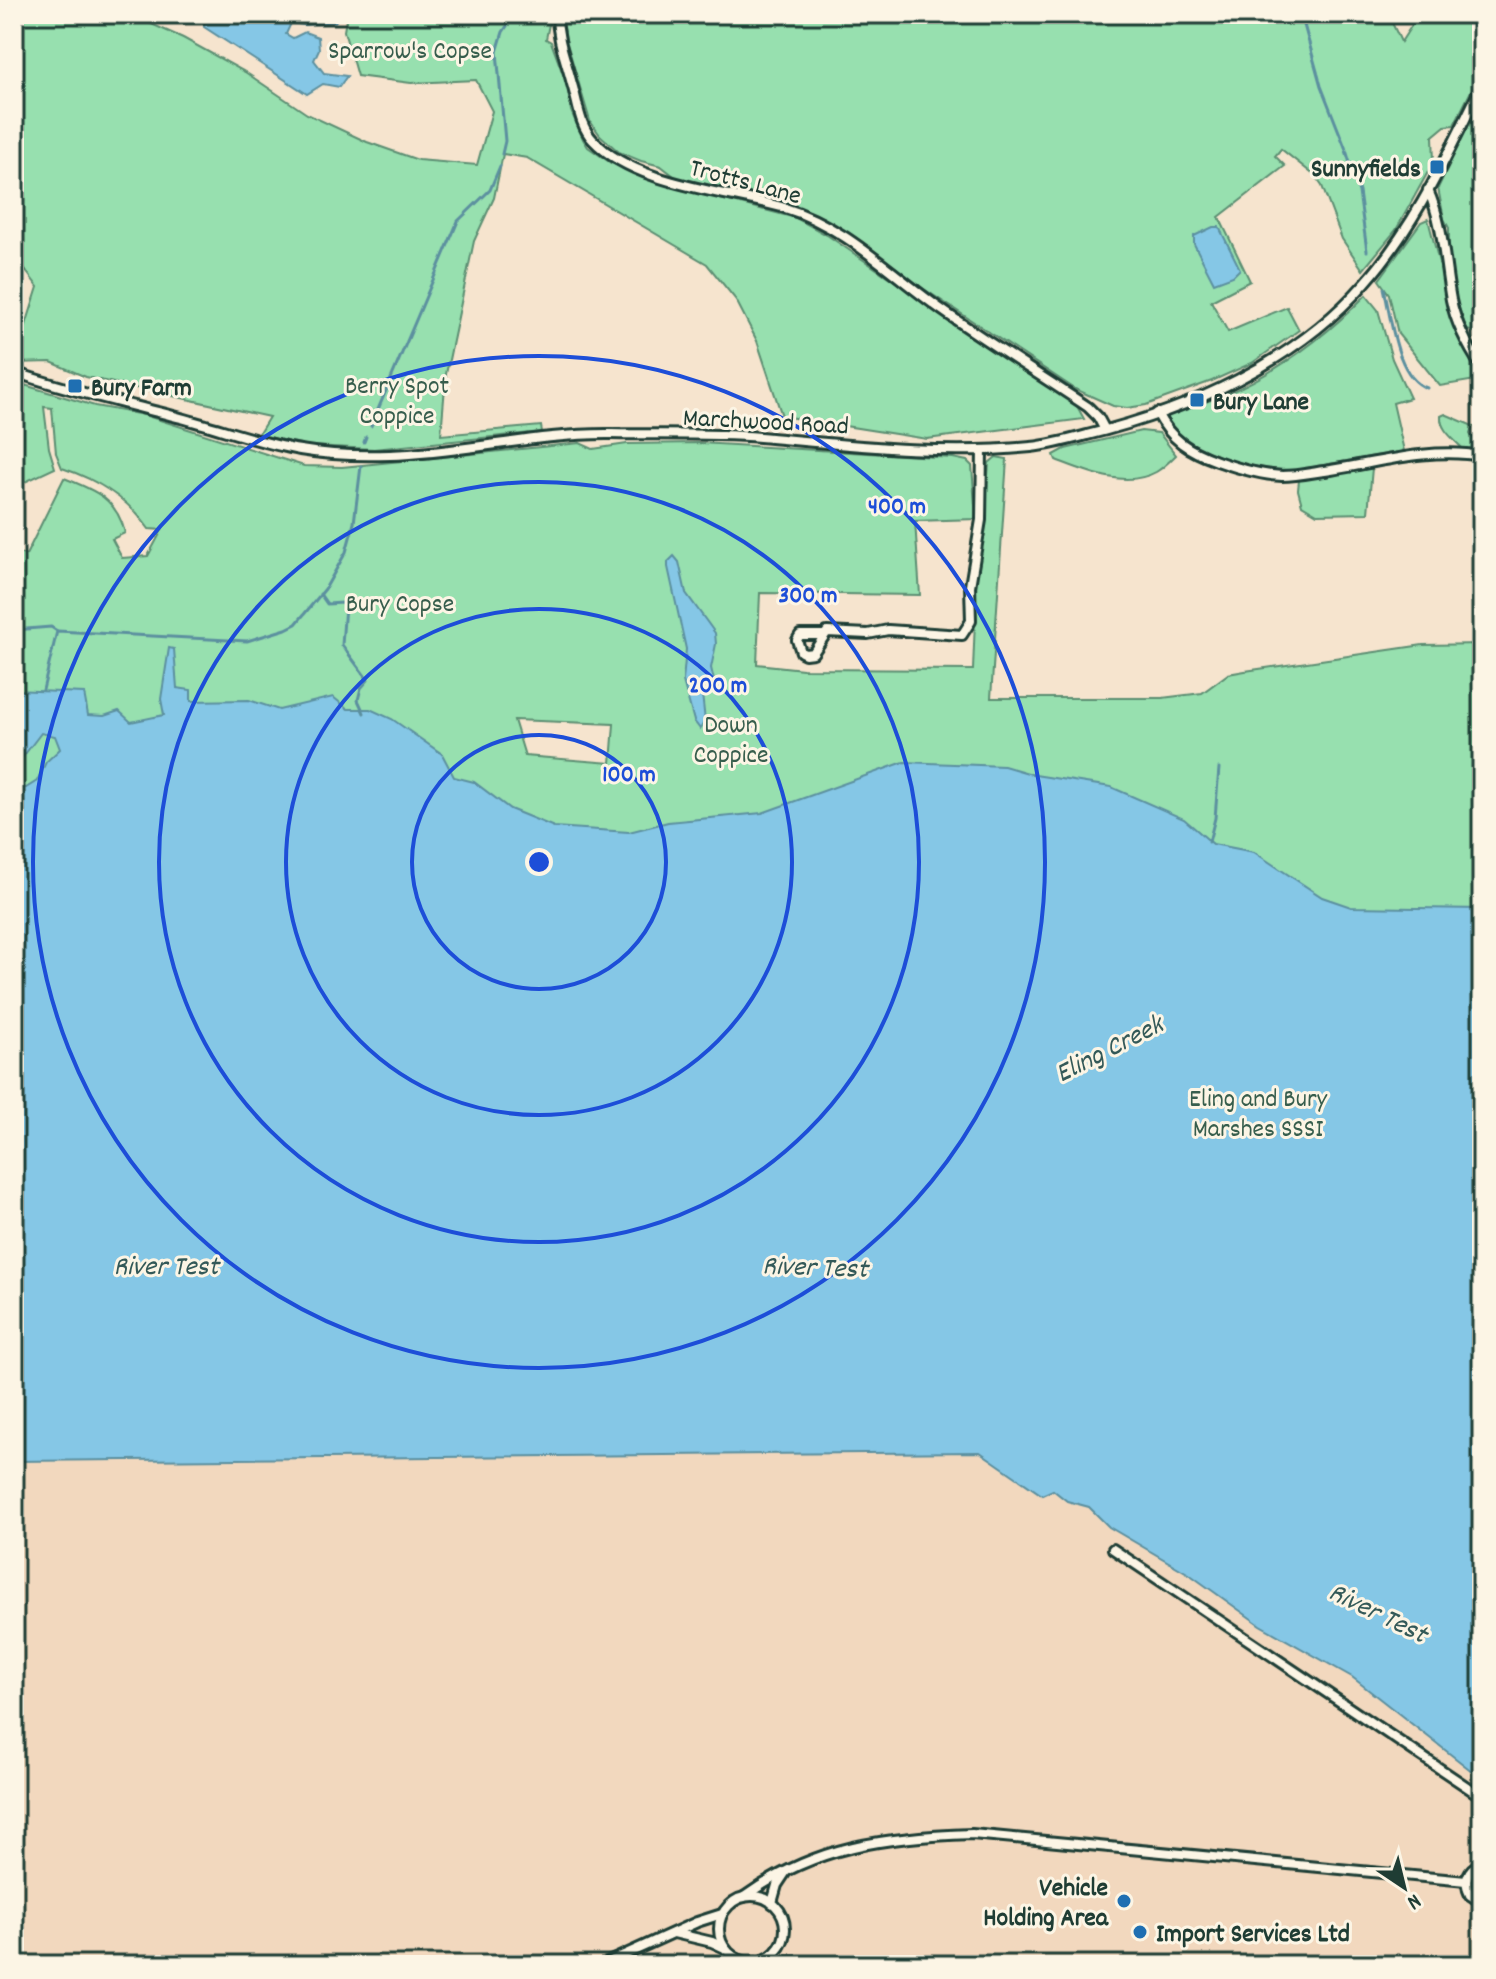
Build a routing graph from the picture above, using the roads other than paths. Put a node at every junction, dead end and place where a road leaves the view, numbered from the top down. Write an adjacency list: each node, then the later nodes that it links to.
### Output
1 (557, 14): 7 (street, Trotts Lane)
2 (1482, 85): 3 (street, Marchwood Road)
3 (1428, 190): 4 (street); 6 (street, Marchwood Road)
4 (1482, 368)
5 (16, 373): 8 (street, Marchwood Road)
6 (1157, 413): 7 (street, Marchwood Road); 9 (street)
7 (1105, 430): 8 (street, Marchwood Road)
8 (982, 450): 10 (street)
9 (1482, 456)
10 (823, 635)
11 (1113, 1549): 12 (street)
12 (1482, 1797)
13 (1482, 1863): 15 (street)
14 (785, 1872): 15 (street); 16 (street); 17 (street)
15 (1466, 1881): 18 (street)
16 (744, 1897): 17 (street); 19 (street)
17 (772, 1903): 22 (street)
18 (1482, 1903)
19 (722, 1914): 20 (street); 21 (street)
20 (673, 1933): 21 (street); 24 (street)
21 (725, 1948): 23 (street)
22 (768, 1960): 23 (street)
23 (738, 1961)
24 (602, 1965)

